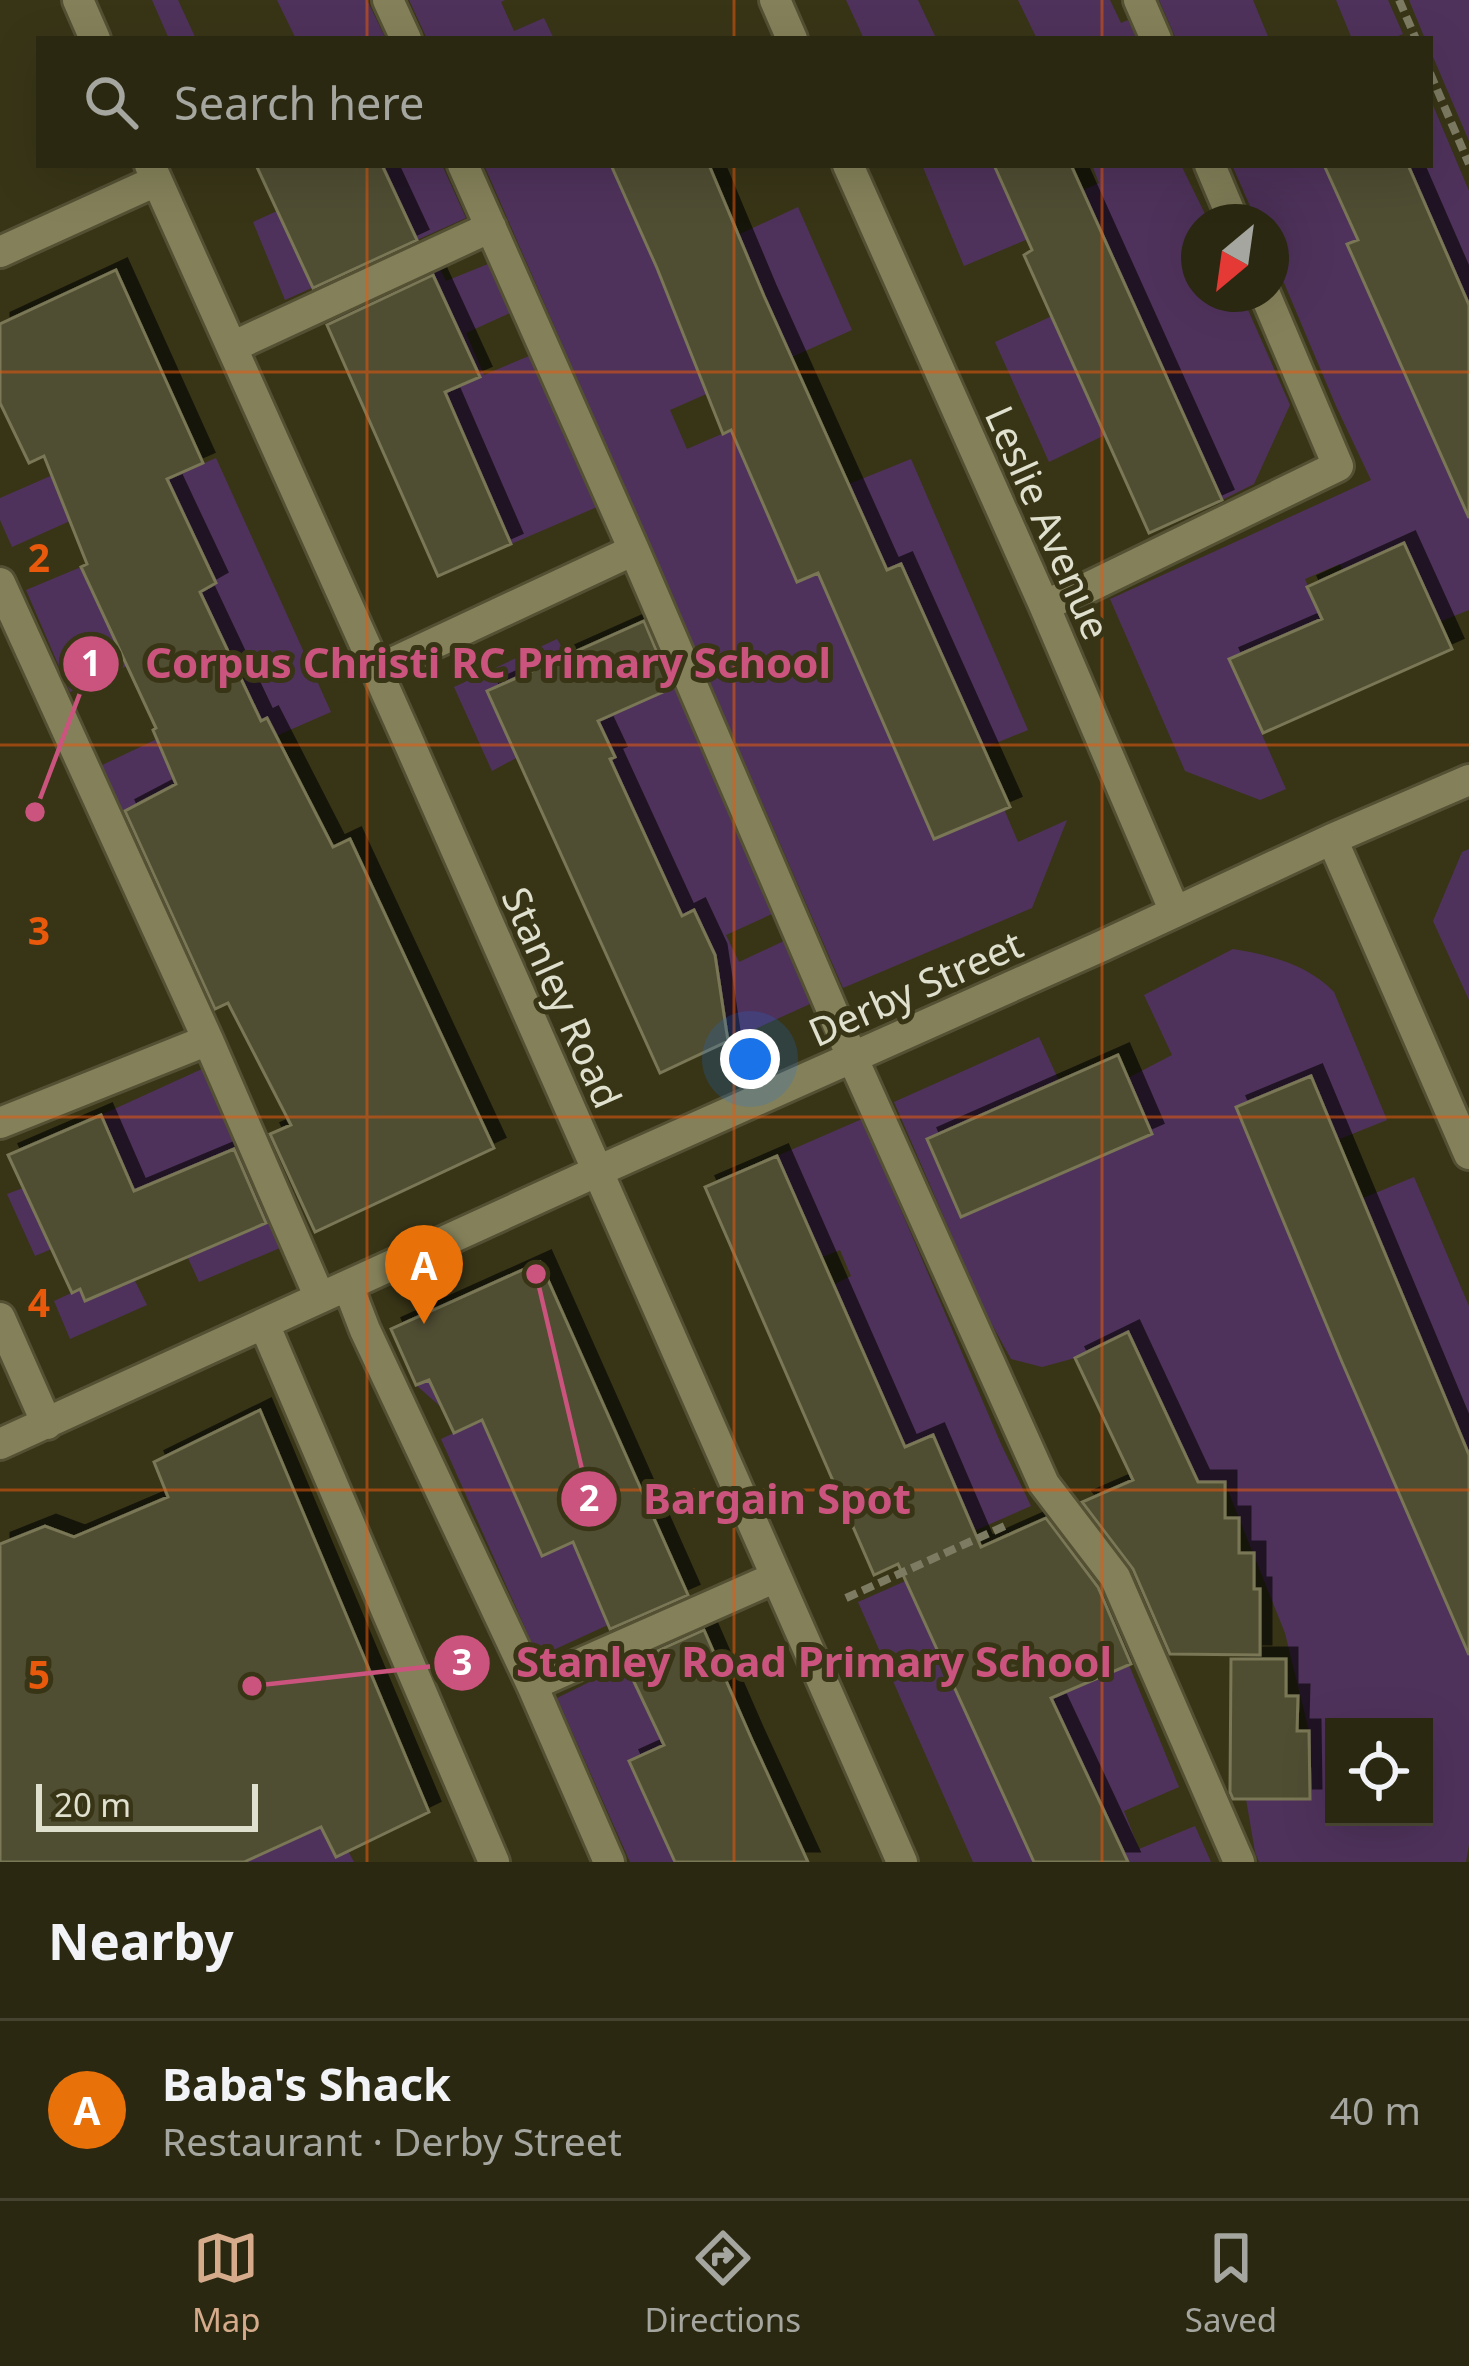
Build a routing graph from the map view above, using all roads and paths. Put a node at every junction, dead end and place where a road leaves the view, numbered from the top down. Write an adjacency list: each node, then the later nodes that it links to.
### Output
1 (78, 0): 6 (street)
2 (388, 0): 7 (street)
3 (775, 0): 8 (street)
4 (1139, 0): 9 (street)
5 (1399, 0): 10 (path)
6 (94, 36)
7 (405, 36)
8 (791, 36)
9 (1155, 36)
10 (1415, 36)
11 (1433, 80): 12 (path)
12 (1469, 164)
13 (464, 168): 18 (street)
14 (849, 168): 24 (street, Leslie Avenue)
15 (1211, 168): 17 (street)
16 (153, 173): 19 (street); 21 (street, Stanley Road)
17 (1226, 204)
18 (491, 226): 21 (street); 22 (street)
19 (0, 252)
20 (1273, 312): 24 (street)
21 (232, 347): 25 (street, Stanley Road)
22 (634, 550): 25 (street); 30 (street)
23 (0, 583): 29 (street)
24 (1044, 605): 28 (street, Leslie Avenue)
25 (377, 670): 33 (street, Stanley Road)
26 (1469, 780): 27 (street, Derby Street)
27 (1332, 839): 28 (street, Derby Street); 32 (street)
28 (1175, 912): 30 (street, Derby Street)
29 (208, 1040): 31 (street); 34 (street)
30 (853, 1058): 33 (street, Derby Street); 39 (street)
31 (0, 1123)
32 (1469, 1154)
33 (598, 1171): 34 (street, Derby Street); 40 (street, Stanley Road)
34 (334, 1292): 36 (street, Derby Street); 42 (street)
35 (0, 1318): 37 (street)
36 (264, 1324): 37 (street, Derby Street); 43 (street)
37 (46, 1424): 38 (street, Derby Street)
38 (0, 1444)
39 (1058, 1502): 41 (path); 46 (street)
40 (776, 1577): 42 (street); 45 (street, Stanley Road)
41 (841, 1600)
42 (532, 1685): 44 (street)
43 (494, 1862)
44 (609, 1862)
45 (902, 1862)
46 (1240, 1862)

